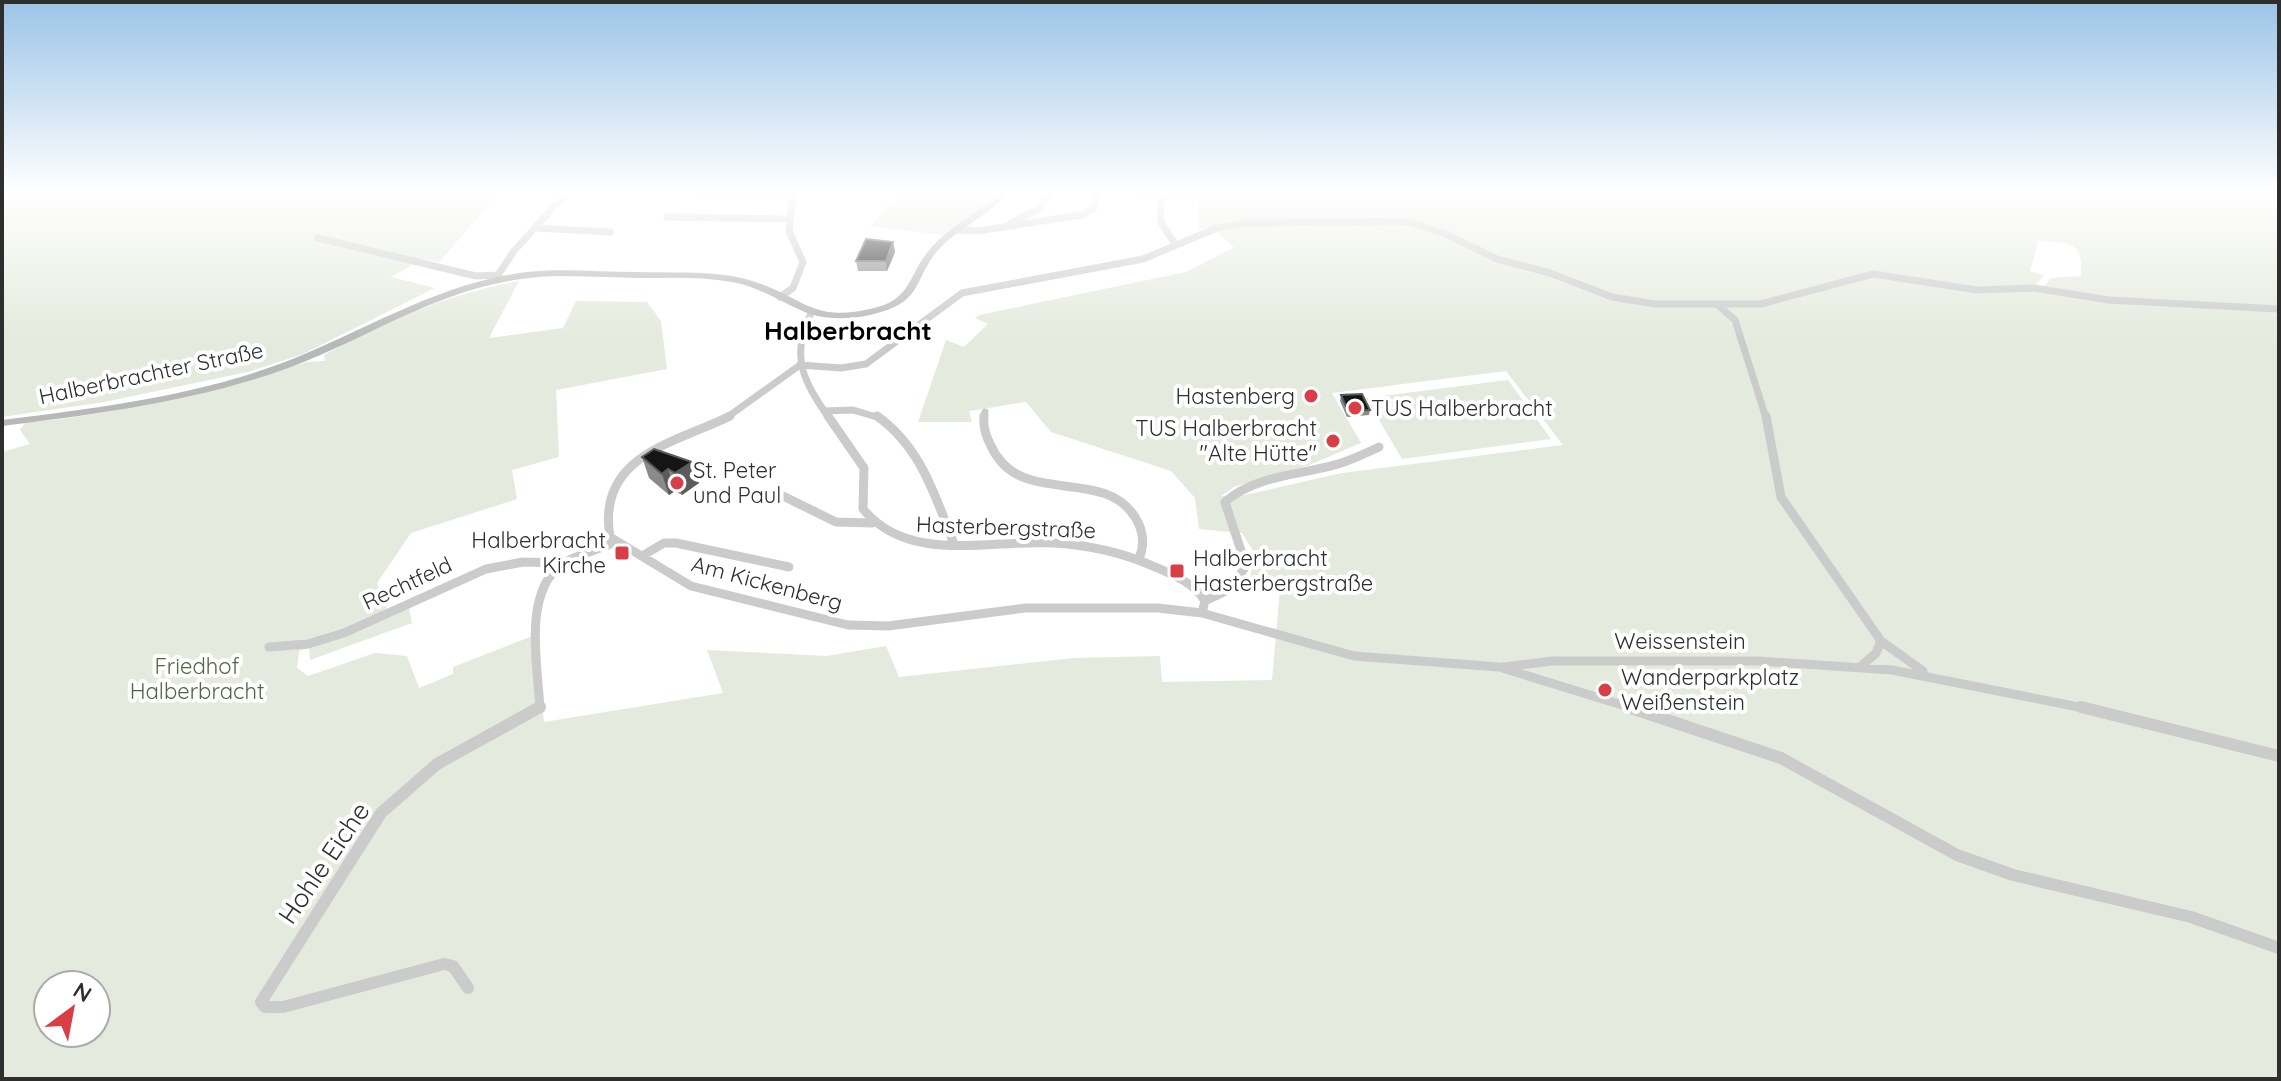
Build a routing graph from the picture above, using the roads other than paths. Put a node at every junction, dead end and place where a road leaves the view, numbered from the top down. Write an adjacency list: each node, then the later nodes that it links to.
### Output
1 (332, 241): 9 (street)
2 (525, 241): 9 (street)
3 (794, 241): 10 (street)
4 (943, 241): 13 (main road)
5 (1173, 241): 8 (street)
6 (1182, 241): 8 (street)
7 (1461, 241): 11 (street)
8 (1175, 244): 14 (street)
9 (500, 277): 10 (main road, Halberbrachter Straße); 17 (main road, Halberbrachter Straße)
10 (780, 297): 13 (main road, Halberbrachter Straße)
11 (1719, 306): 12 (street); 29 (street, Weissenstein)
12 (2279, 309)
13 (811, 313): 14 (street)
14 (800, 365): 15 (street); 21 (street)
15 (824, 411): 20 (street); 22 (street)
16 (985, 412): 24 (street)
17 (2, 423)
18 (1379, 447): 27 (street)
19 (783, 496): 20 (street)
20 (872, 523): 22 (street, Hasterbergstraße)
21 (615, 542): 23 (street, Am Kickenberg); 25 (street)
22 (954, 544): 24 (street, Hasterbergstraße)
23 (642, 556): 26 (street); 28 (street, Am Kickenberg)
24 (1139, 559): 27 (street, Hasterbergstraße)
25 (563, 563): 30 (street, Rechtfeld); 36 (street, Hohle Eiche)
26 (789, 567)
27 (1205, 601): 28 (street)
28 (1202, 613): 31 (street, Am Kickenberg)
29 (1881, 641): 32 (street); 33 (street, Weissenstein)
30 (269, 647)
31 (1499, 667): 32 (street, Weissenstein); 35 (street)
32 (1860, 667): 33 (street, Weissenstein)
33 (1932, 675): 34 (street, Weissenstein)
34 (2279, 756)
35 (2279, 948)
36 (468, 988)

